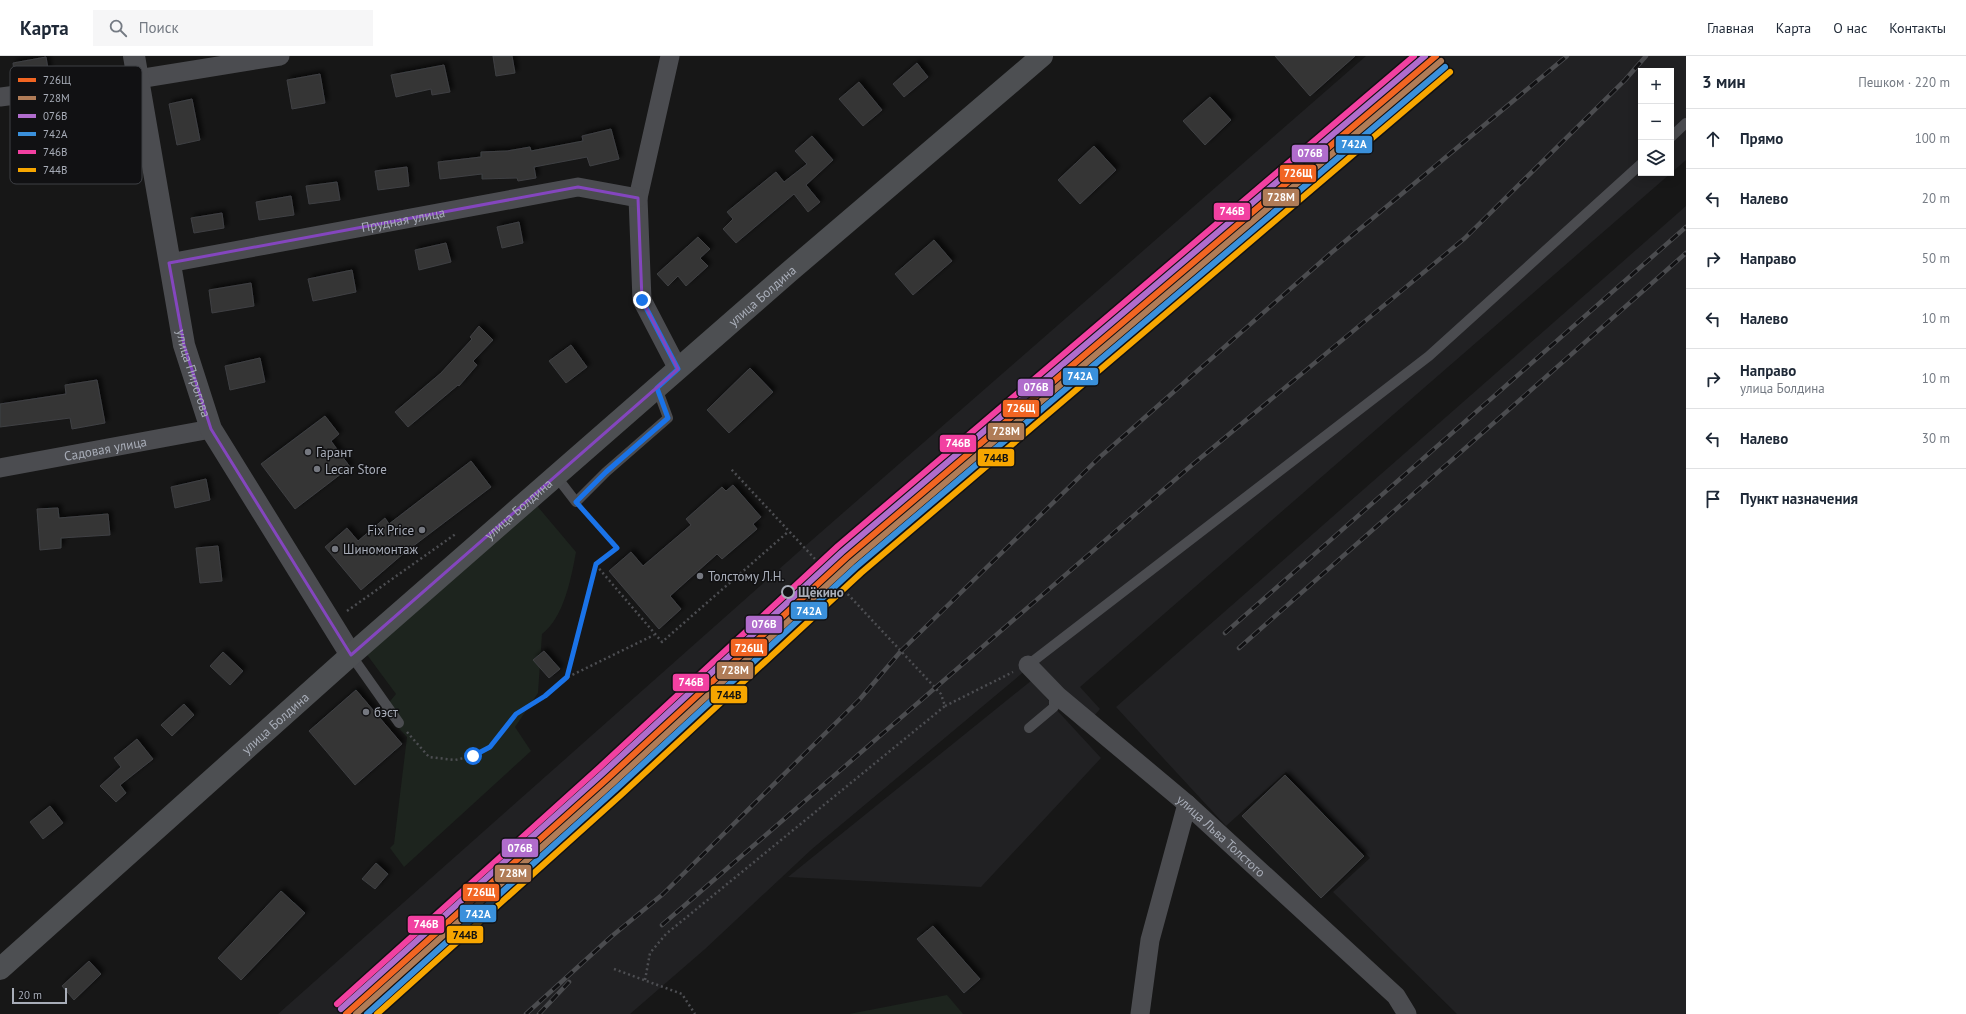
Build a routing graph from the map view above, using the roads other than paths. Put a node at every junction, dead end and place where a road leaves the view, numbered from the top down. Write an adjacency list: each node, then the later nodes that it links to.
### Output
1 (134, 56): 5 (street, улица Пирогова)
2 (280, 56): 6 (street)
3 (670, 56): 13 (street)
4 (1042, 56): 15 (main road, улица Болдина)
5 (136, 66)
6 (142, 77)
7 (10, 96): 8 (street)
8 (0, 97)
9 (142, 102): 14 (street, улица Пирогова)
10 (1686, 123): 11 (lane)
11 (1674, 134)
12 (1638, 167): 21 (lane)
13 (638, 198): 14 (street, Прудная улица); 15 (street)
14 (169, 263): 17 (street, улица Пирогова)
15 (678, 369): 16 (main road, улица Болдина)
16 (657, 388): 19 (main road, улица Болдина); 19 (lane)
17 (211, 429): 18 (street, Садовая улица); 20 (street, улица Пирогова)
18 (0, 468)
19 (556, 476): 20 (main road, улица Болдина)
20 (351, 655): 23 (lane); 26 (main road, улица Болдина)
21 (1028, 665): 22 (street, улица Льва Толстого)
22 (1058, 696): 24 (lane); 25 (street, улица Льва Толстого)
23 (399, 723)
24 (1029, 728)
25 (1187, 804): 27 (street); 28 (street, улица Льва Толстого)
26 (0, 969)
27 (1140, 1014)
28 (1407, 1014)

